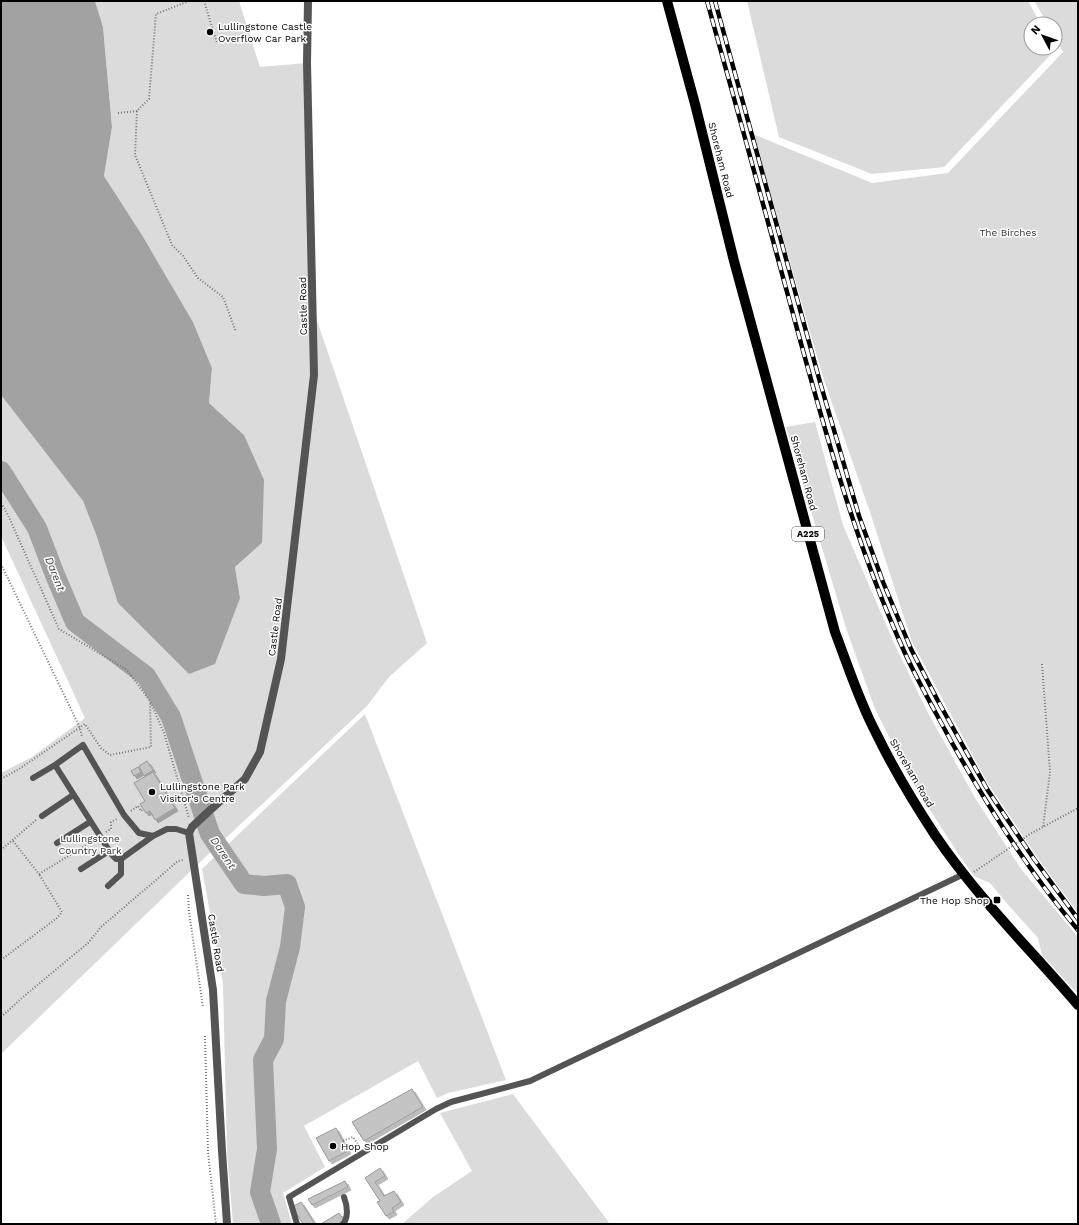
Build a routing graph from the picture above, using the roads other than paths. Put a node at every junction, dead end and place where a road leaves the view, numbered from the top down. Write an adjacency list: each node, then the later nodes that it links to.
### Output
1 (308, 1): 8 (street, Castle Road)
2 (667, 1): 14 (main road, Shoreham Road / A225)
3 (55, 765): 4 (lane); 5 (lane); 9 (lane)
4 (33, 778)
5 (73, 795): 6 (lane); 7 (lane)
6 (42, 816)
7 (90, 822): 10 (lane); 11 (lane)
8 (189, 833): 9 (lane); 18 (street, Castle Road)
9 (153, 836): 12 (lane)
10 (57, 843)
11 (109, 851): 12 (lane); 13 (lane)
12 (121, 859): 15 (lane)
13 (81, 869)
14 (965, 875): 16 (main road, Shoreham Road / A225); 19 (lane)
15 (108, 886)
16 (1078, 1005)
17 (344, 1197): 20 (lane)
18 (228, 1224)
19 (298, 1224)
20 (343, 1224)

